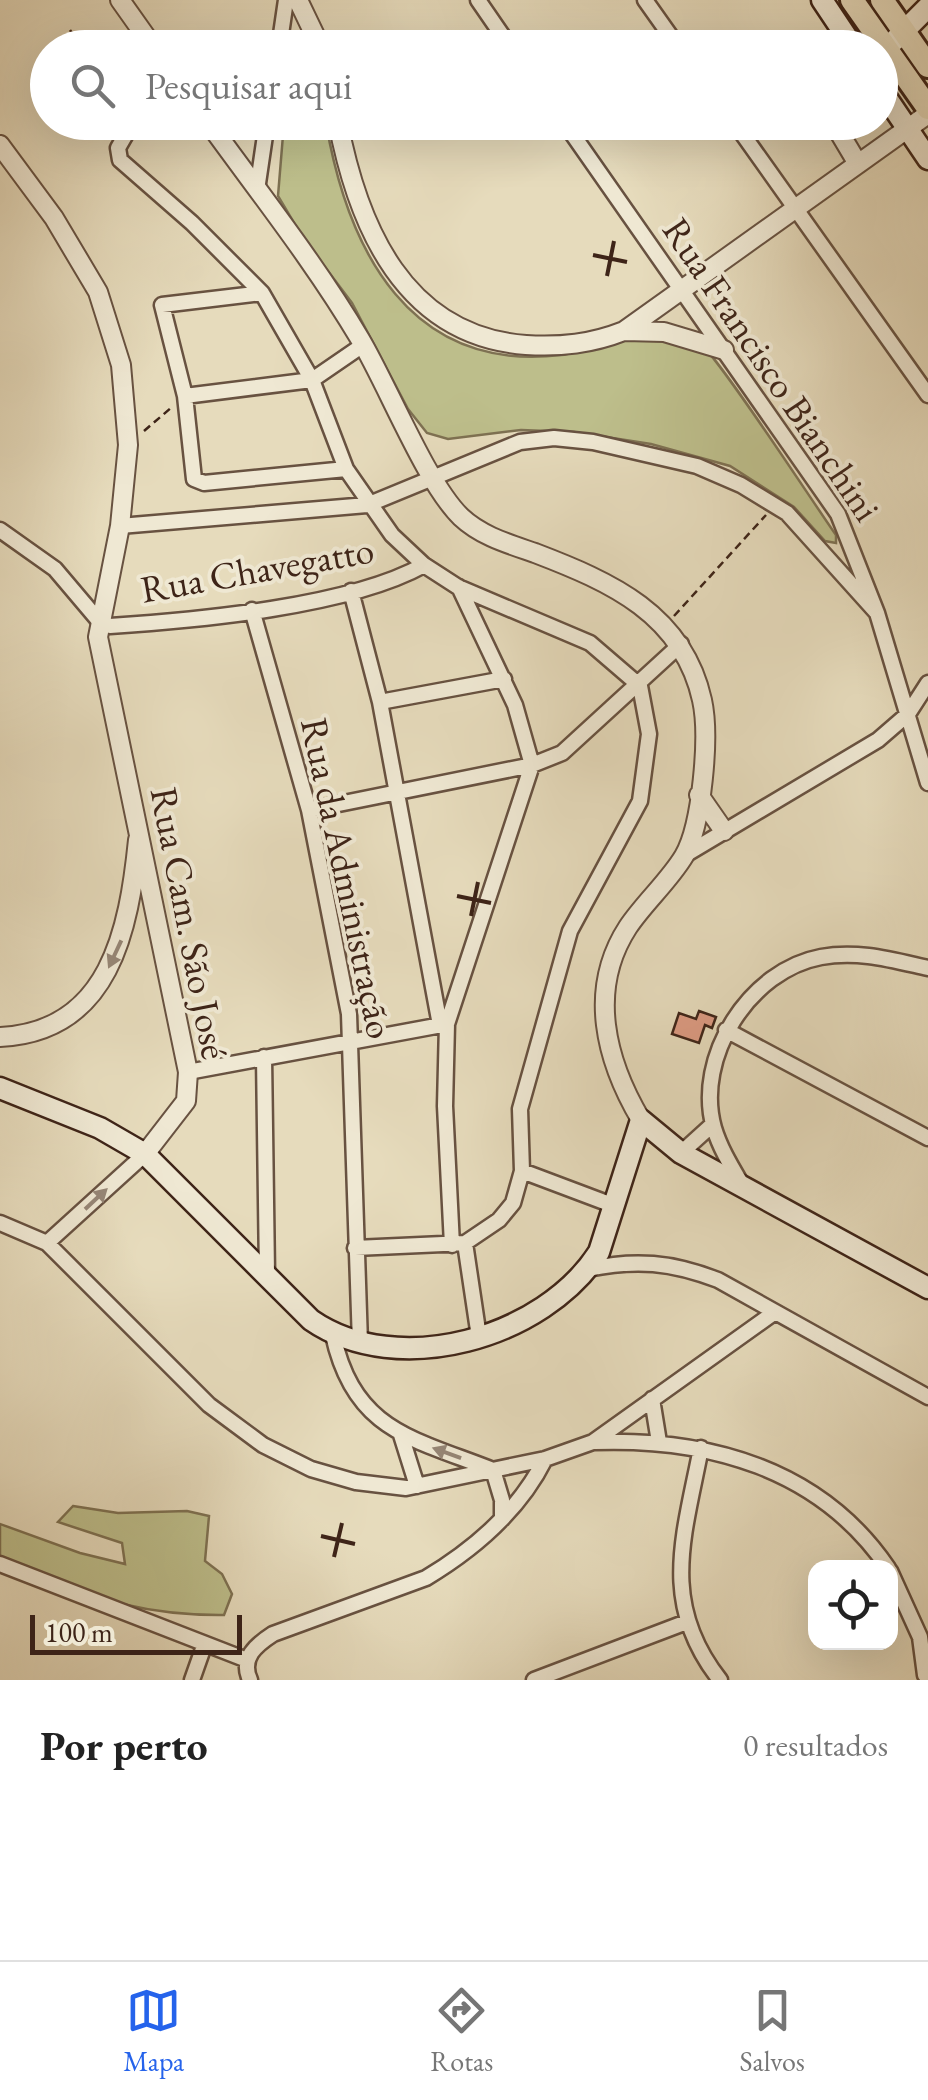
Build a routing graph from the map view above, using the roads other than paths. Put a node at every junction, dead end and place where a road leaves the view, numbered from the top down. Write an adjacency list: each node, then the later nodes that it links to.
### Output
1 (286, 0): 11 (street)
2 (298, 0): 12 (street)
3 (478, 0): 13 (street)
4 (645, 0): 14 (street)
5 (822, 0): 15 (main road)
6 (852, 0): 16 (main road)
7 (882, 0): 17 (main road)
8 (122, 2): 10 (street)
9 (928, 8): 17 (main road)
10 (141, 30)
11 (281, 30)
12 (313, 30)
13 (499, 30)
14 (666, 30)
15 (842, 30)
16 (871, 30)
17 (904, 31): 18 (main road); 19 (main road)
18 (898, 37)
19 (928, 66)
20 (898, 70): 21 (main road)
21 (928, 111): 23 (street)
22 (898, 115): 23 (main road)
23 (907, 129): 24 (street); 34 (main road)
24 (898, 135)
25 (123, 140): 39 (street)
26 (221, 140): 36 (street)
27 (265, 140): 36 (street)
28 (342, 140): 40 (street)
29 (577, 140): 38 (street, Rua Francisco Bianchini)
30 (747, 140): 37 (street)
31 (844, 140): 35 (street)
32 (892, 140): 35 (street)
33 (0, 145): 49 (street)
34 (928, 159)
35 (858, 164): 37 (street)
36 (258, 190): 41 (street)
37 (796, 209): 38 (street); 45 (street)
38 (682, 291): 40 (street); 42 (street, Rua Francisco Bianchini)
39 (262, 293): 43 (street); 44 (street)
40 (624, 331): 42 (street)
41 (364, 345): 43 (street); 47 (street)
42 (724, 350): 55 (street, Rua Francisco Bianchini)
43 (312, 380): 44 (street); 46 (street)
44 (185, 396): 46 (street)
45 (928, 396)
46 (346, 469): 48 (street)
47 (434, 476): 48 (street); 55 (street); 57 (street)
48 (367, 505): 49 (street); 51 (street)
49 (120, 526): 56 (street)
50 (0, 530): 56 (street)
51 (424, 565): 52 (street); 53 (street, Rua Chavegatto)
52 (458, 587): 58 (street); 60 (street)
53 (351, 591): 54 (street, Rua Chavegatto); 61 (street)
54 (252, 610): 56 (street, Rua Chavegatto); 67 (street, Rua da Administração)
55 (877, 614): 62 (street, Rua Francisco Bianchini)
56 (98, 620): 68 (street, Rua Cam. São José)
57 (681, 644): 60 (street); 66 (street)
58 (504, 679): 61 (street); 63 (street)
59 (928, 683): 62 (street)
60 (640, 686): 63 (street); 86 (street)
61 (380, 702): 65 (street)
62 (908, 714): 64 (street, Rua Francisco Bianchini); 69 (street)
63 (532, 765): 65 (street); 74 (street)
64 (928, 784)
65 (397, 793): 67 (street); 74 (street)
66 (699, 796): 69 (street); 70 (street)
67 (309, 810): 77 (street, Rua da Administração)
68 (140, 825): 71 (street); 72 (street, Rua Cam. São José)
69 (724, 832): 70 (street)
70 (685, 855): 81 (street)
71 (130, 908): 72 (street); 76 (street, one-way to 76)
72 (157, 908): 79 (street, Rua Cam. São José)
73 (928, 968): 75 (street)
74 (444, 1024): 77 (street); 91 (street)
75 (726, 1030): 82 (street); 83 (street)
76 (0, 1038)
77 (352, 1040): 78 (street); 92 (street, Rua da Administração)
78 (264, 1058): 79 (street); 94 (street)
79 (188, 1072): 85 (street, Rua Cam. São José)
80 (0, 1088): 85 (main road)
81 (641, 1120): 84 (main road); 88 (main road)
82 (713, 1124): 84 (street); 87 (street)
83 (928, 1138)
84 (682, 1153): 87 (main road)
85 (144, 1154): 90 (street, Rua Cam. São José, one-way to 85); 94 (main road)
86 (522, 1171): 88 (street); 91 (street)
87 (744, 1188): 95 (main road)
88 (615, 1206): 93 (main road)
89 (0, 1223): 90 (street)
90 (48, 1243): 108 (street)
91 (459, 1244): 92 (street); 98 (street)
92 (356, 1248): 99 (street, Rua da Administração)
93 (588, 1269): 96 (street); 98 (main road)
94 (266, 1272): 97 (main road)
95 (928, 1288)
96 (775, 1312): 100 (street); 101 (street)
97 (333, 1336): 99 (main road); 102 (street)
98 (480, 1337): 99 (main road)
99 (360, 1342)
100 (928, 1397)
101 (652, 1399): 103 (street); 104 (street)
102 (402, 1435): 107 (street, one-way to 102); 108 (street)
103 (593, 1442): 104 (street); 106 (street)
104 (660, 1442): 105 (street)
105 (701, 1448): 110 (street); 113 (street)
106 (546, 1459): 107 (street); 109 (street)
107 (493, 1470): 108 (street); 109 (street)
108 (417, 1486)
109 (502, 1519): 115 (street)
110 (881, 1560)
111 (0, 1564): 114 (street)
112 (898, 1589): 116 (street)
113 (684, 1624): 119 (street); 120 (street)
114 (204, 1646): 115 (street); 117 (street)
115 (247, 1660): 118 (street)
116 (921, 1677)
117 (192, 1680)
118 (250, 1680)
119 (534, 1680)
120 (720, 1680)

